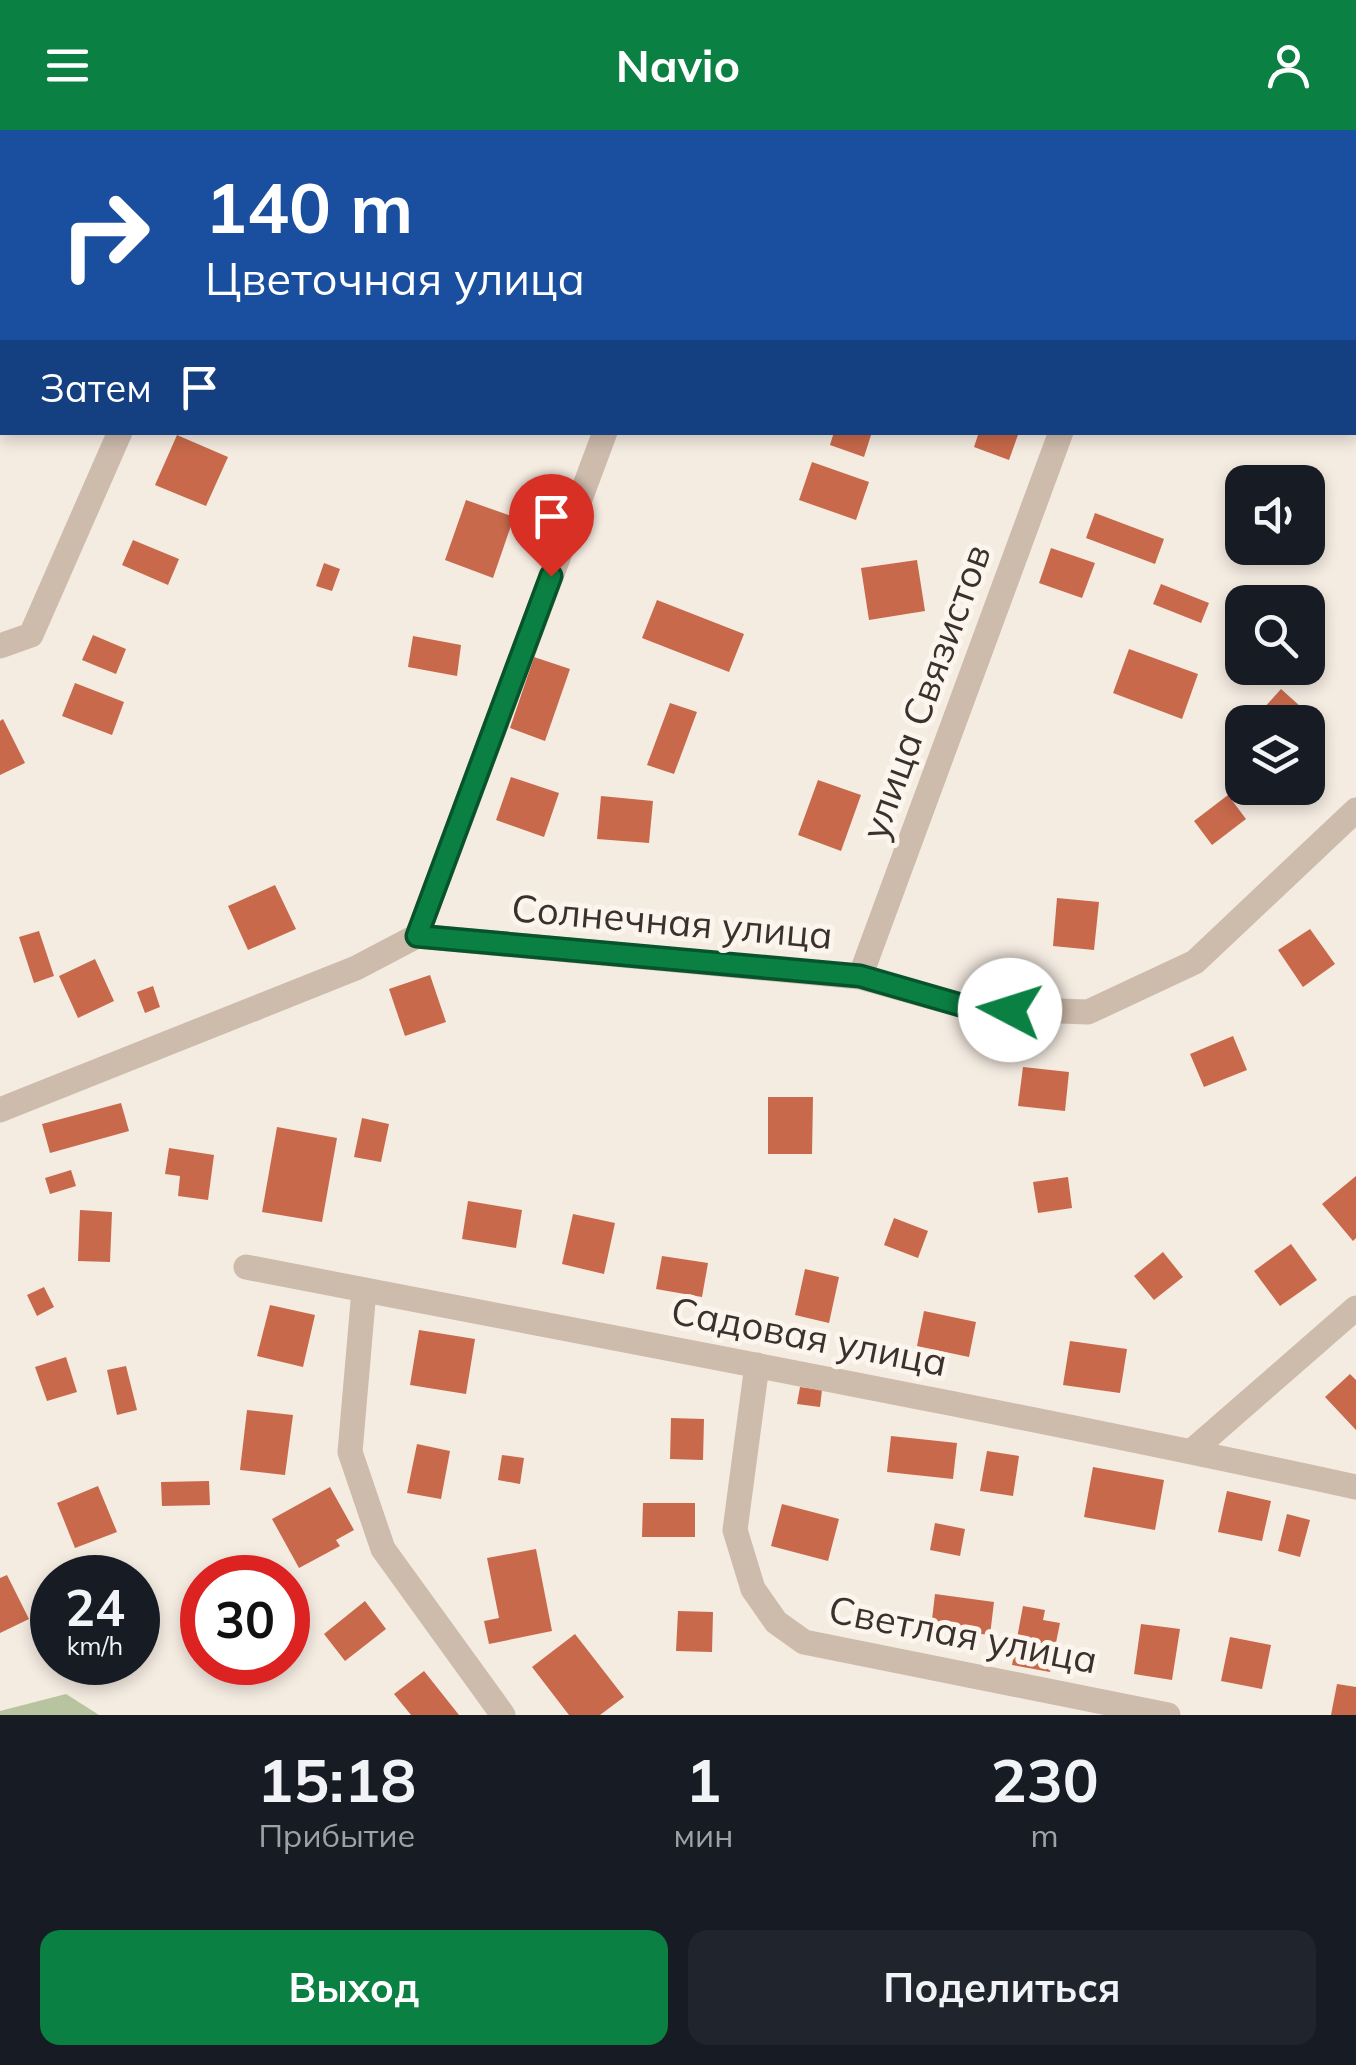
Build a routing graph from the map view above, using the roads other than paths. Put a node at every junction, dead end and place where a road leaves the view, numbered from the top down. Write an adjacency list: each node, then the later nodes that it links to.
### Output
1 (119, 435): 4 (street)
2 (604, 435): 6 (street)
3 (1060, 435): 7 (street, улица Связистов)
4 (0, 646)
5 (1356, 810): 7 (street, Солнечная улица)
6 (417, 936): 7 (street, Солнечная улица); 8 (street)
7 (860, 976)
8 (0, 1110)
9 (246, 1266): 10 (street, Садовая улица)
10 (364, 1290): 12 (street, Садовая улица); 15 (street)
11 (1356, 1308): 13 (street)
12 (757, 1365): 13 (street, Садовая улица); 16 (street, Светлая улица)
13 (1192, 1452): 14 (street, Садовая улица)
14 (1356, 1487)
15 (502, 1715)
16 (1168, 1715)

